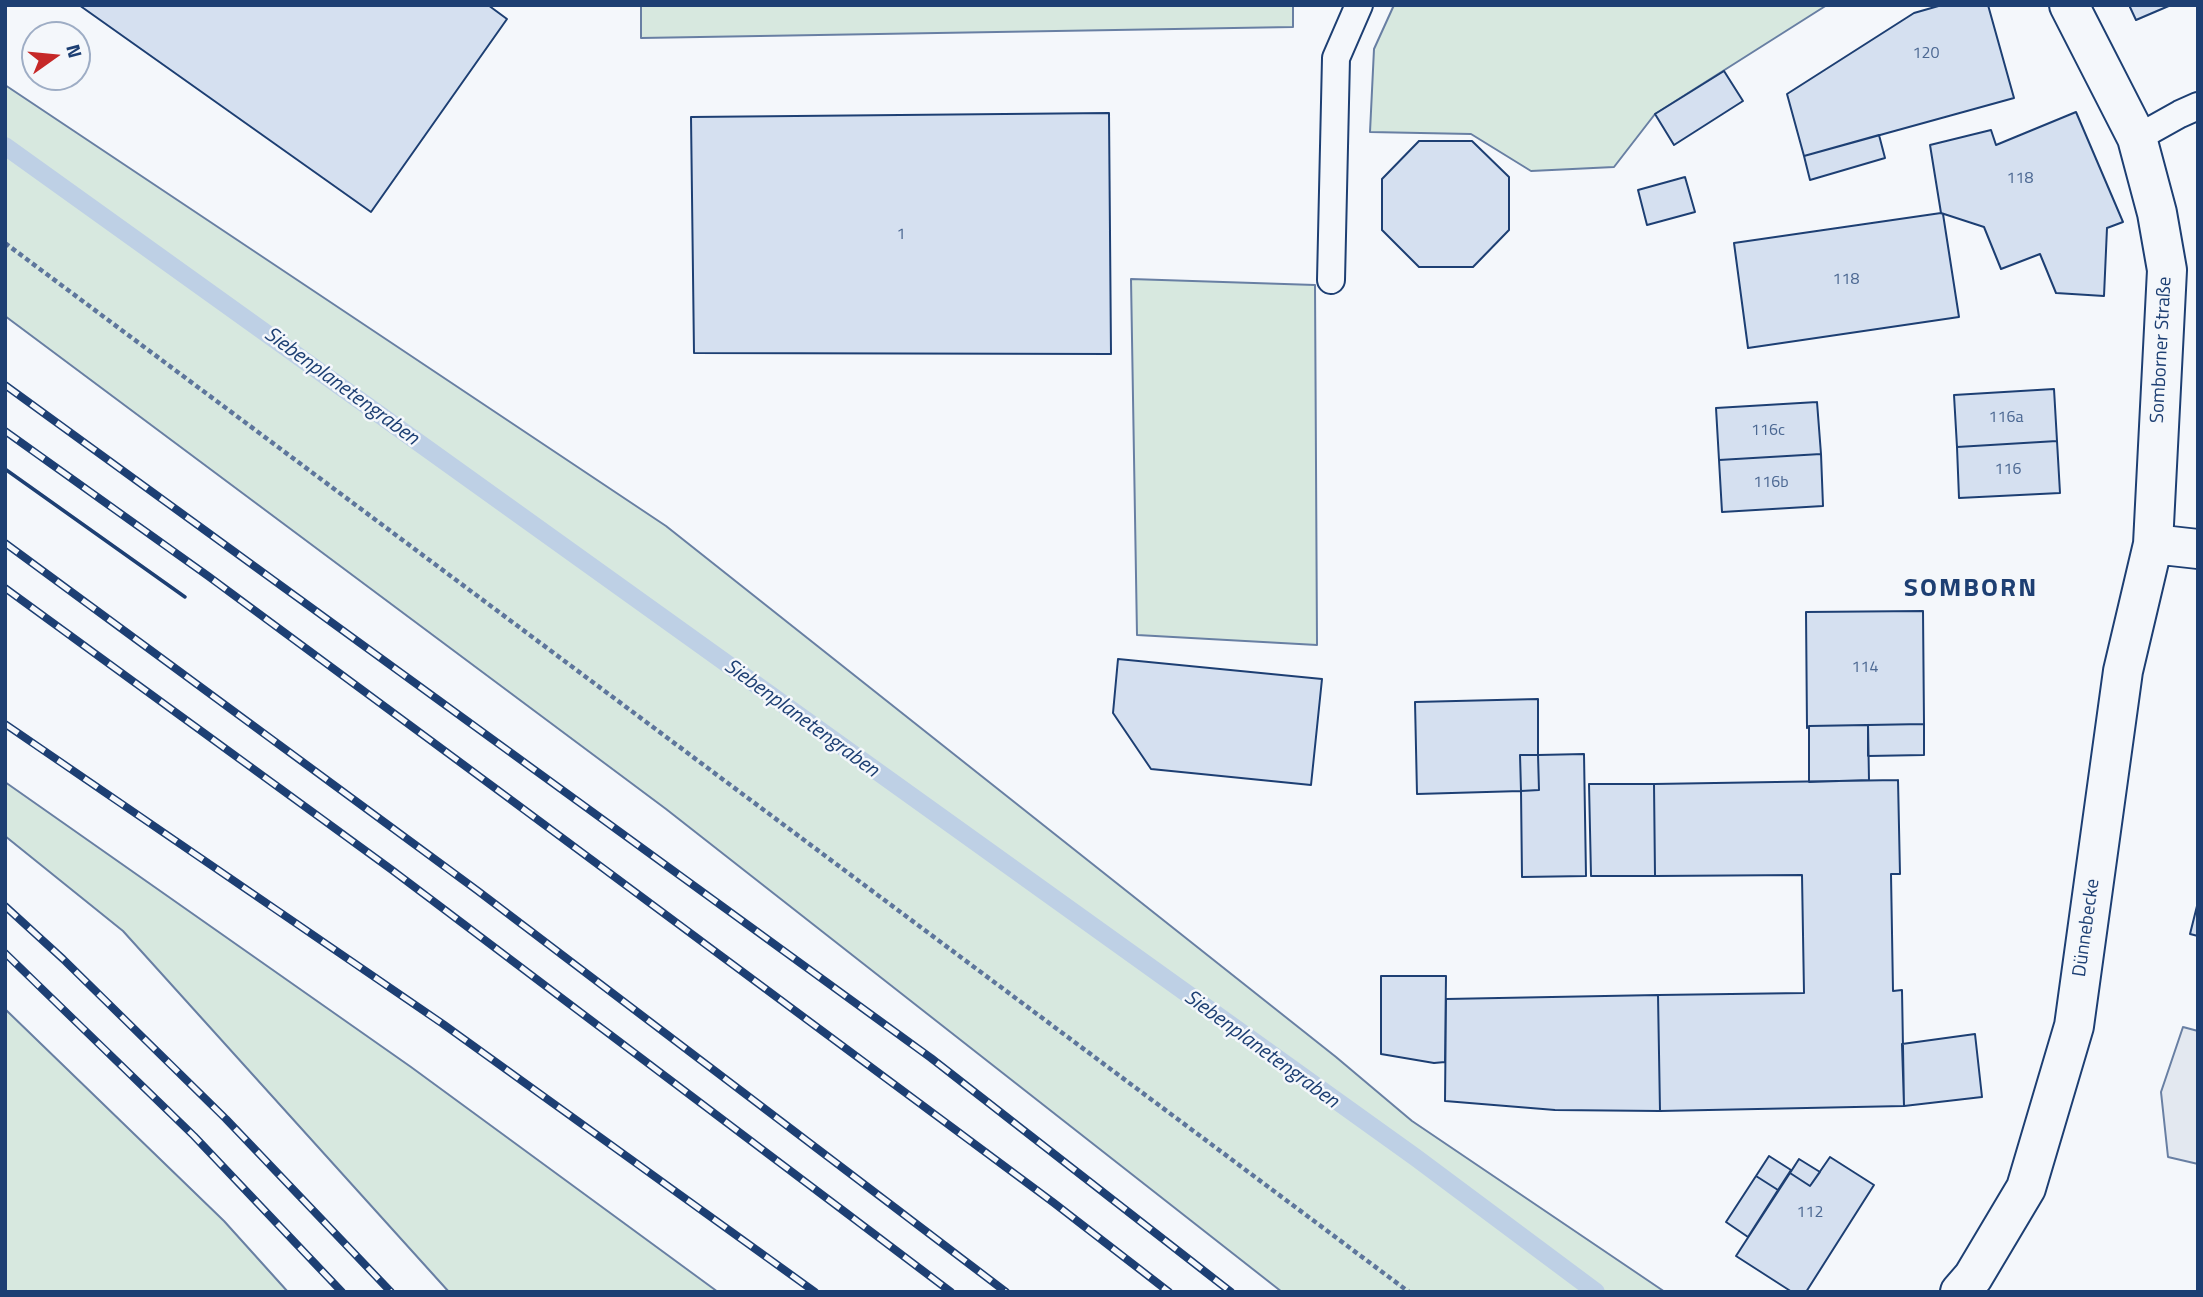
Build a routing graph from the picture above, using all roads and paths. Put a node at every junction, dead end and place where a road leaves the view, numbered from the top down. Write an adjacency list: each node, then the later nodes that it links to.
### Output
1 (1359, 5): 6 (lane)
2 (2069, 5): 4 (street, Somborner Straße)
3 (2198, 106): 4 (lane)
4 (2137, 138): 7 (street, Somborner Straße)
5 (5, 243): 9 (path)
6 (1331, 280)
7 (2153, 544): 8 (street); 10 (street, Dünnebecke)
8 (2198, 550)
9 (1409, 1292)
10 (1960, 1292)

